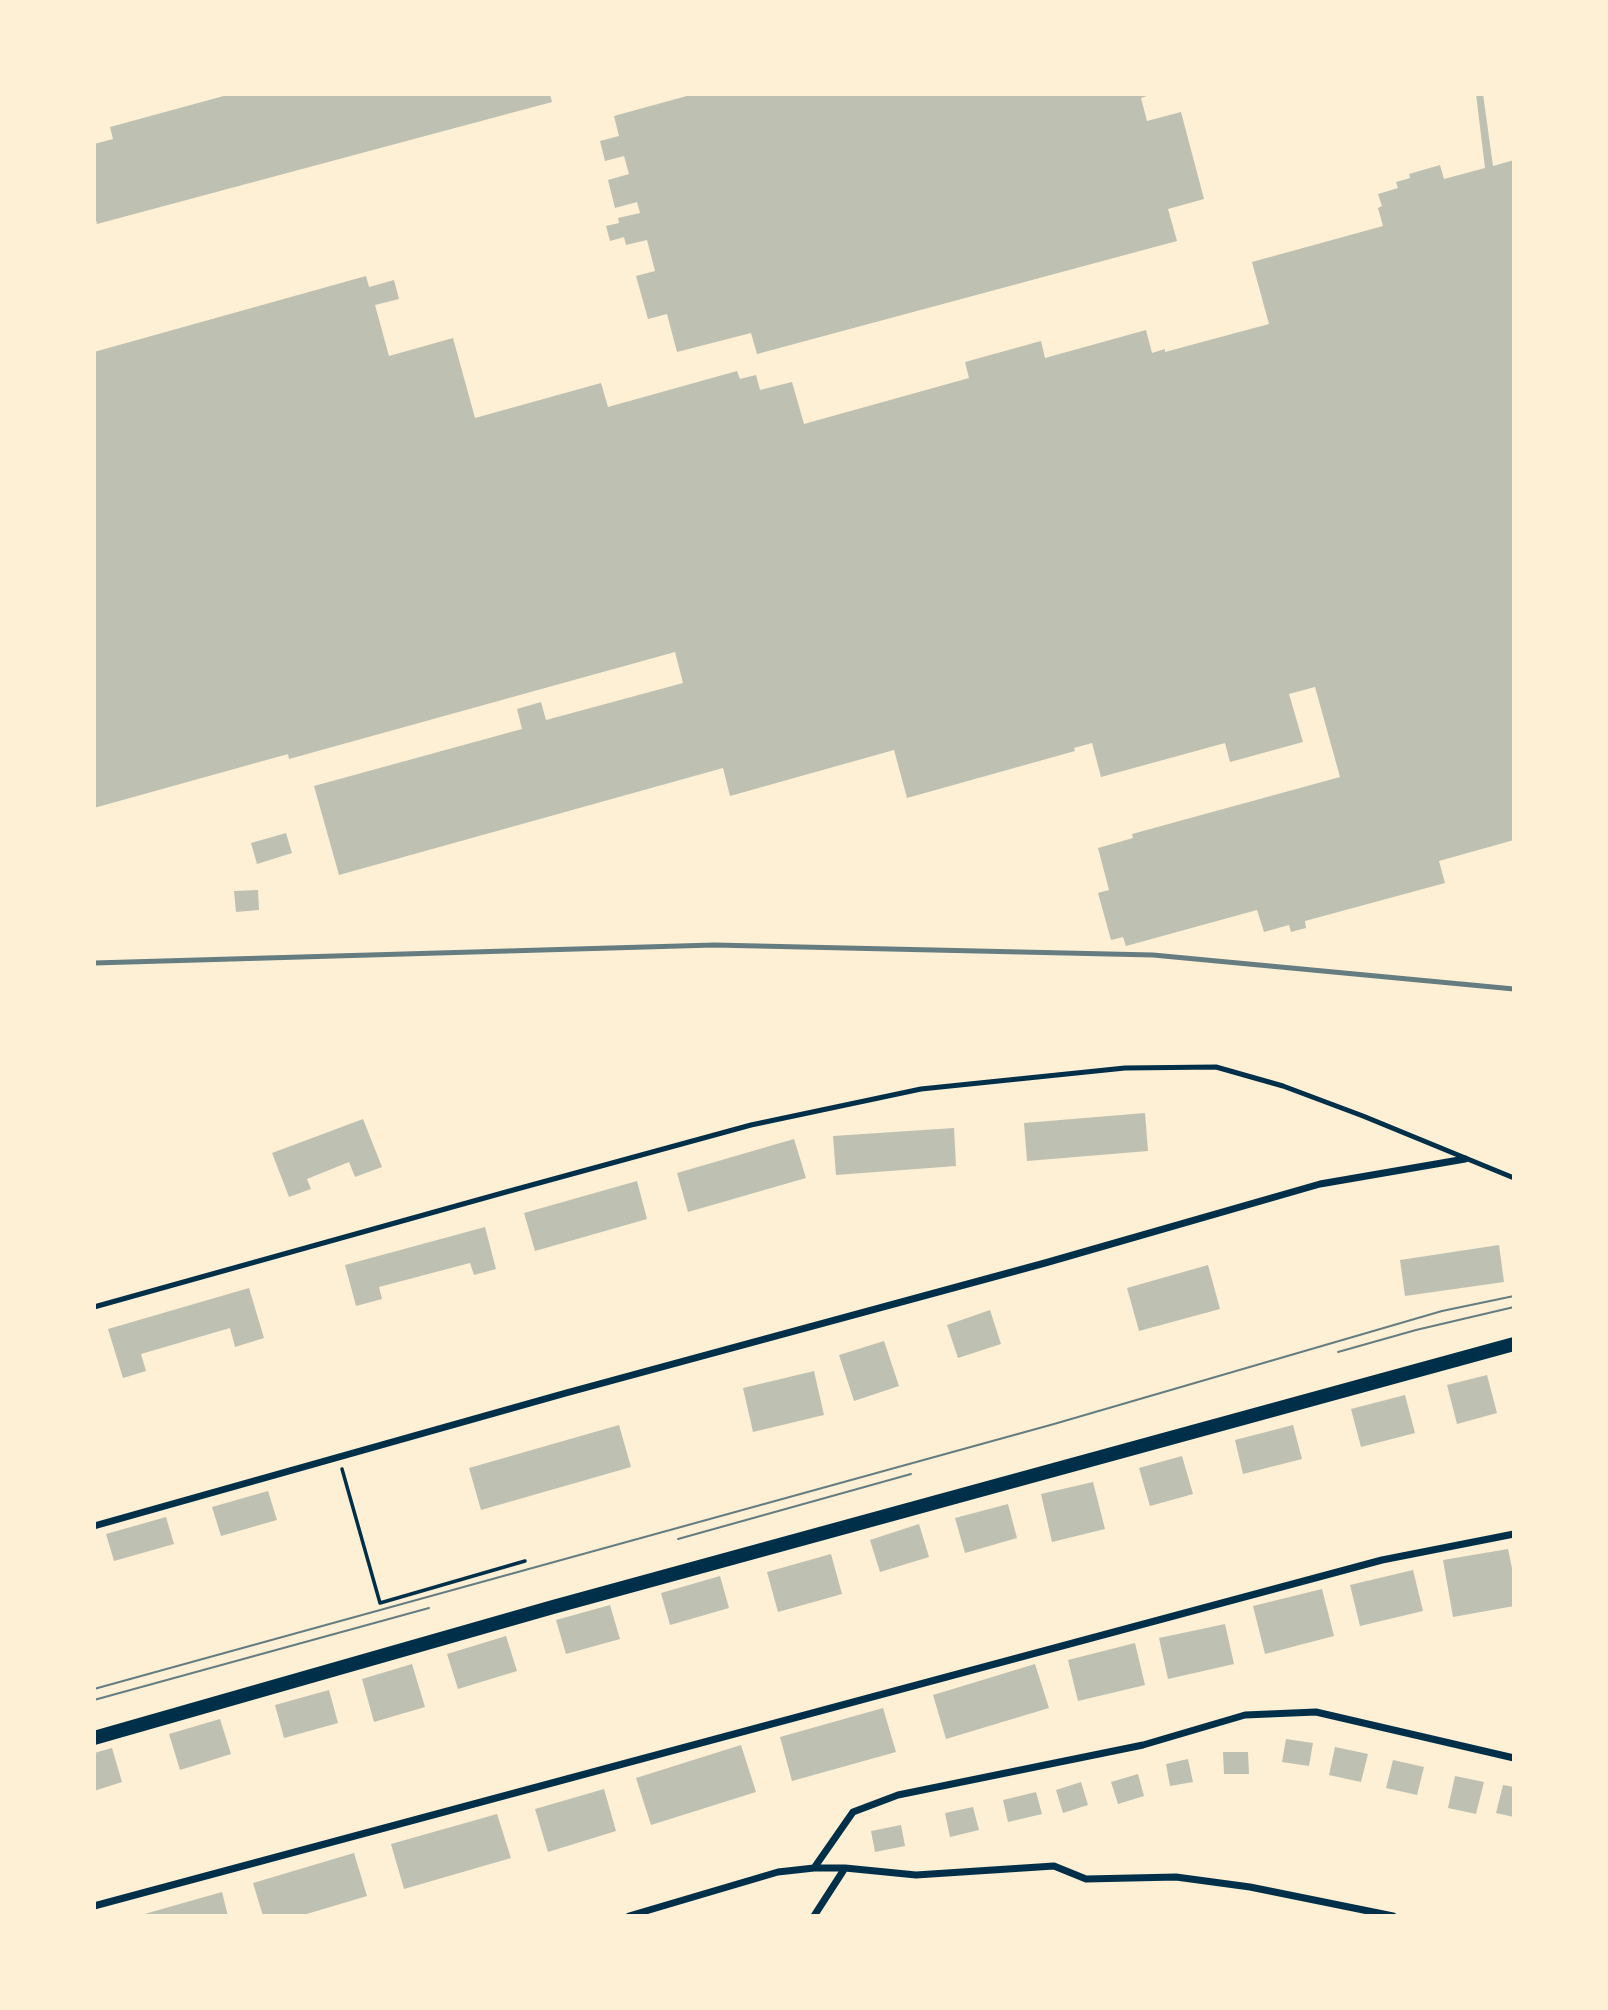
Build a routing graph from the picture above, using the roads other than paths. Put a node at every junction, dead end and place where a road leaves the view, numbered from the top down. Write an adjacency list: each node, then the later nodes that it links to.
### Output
1 (1465, 1159): 2 (lane); 3 (lane); 5 (street)
2 (1514, 1178)
3 (94, 1307)
4 (1514, 1344): 7 (main road)
5 (94, 1525)
6 (1514, 1534): 11 (street)
7 (94, 1738)
8 (1514, 1758): 9 (street)
9 (814, 1868): 10 (street); 12 (street)
10 (845, 1868): 13 (street); 14 (street)
11 (94, 1906)
12 (629, 1916)
13 (814, 1916)
14 (1393, 1916)

